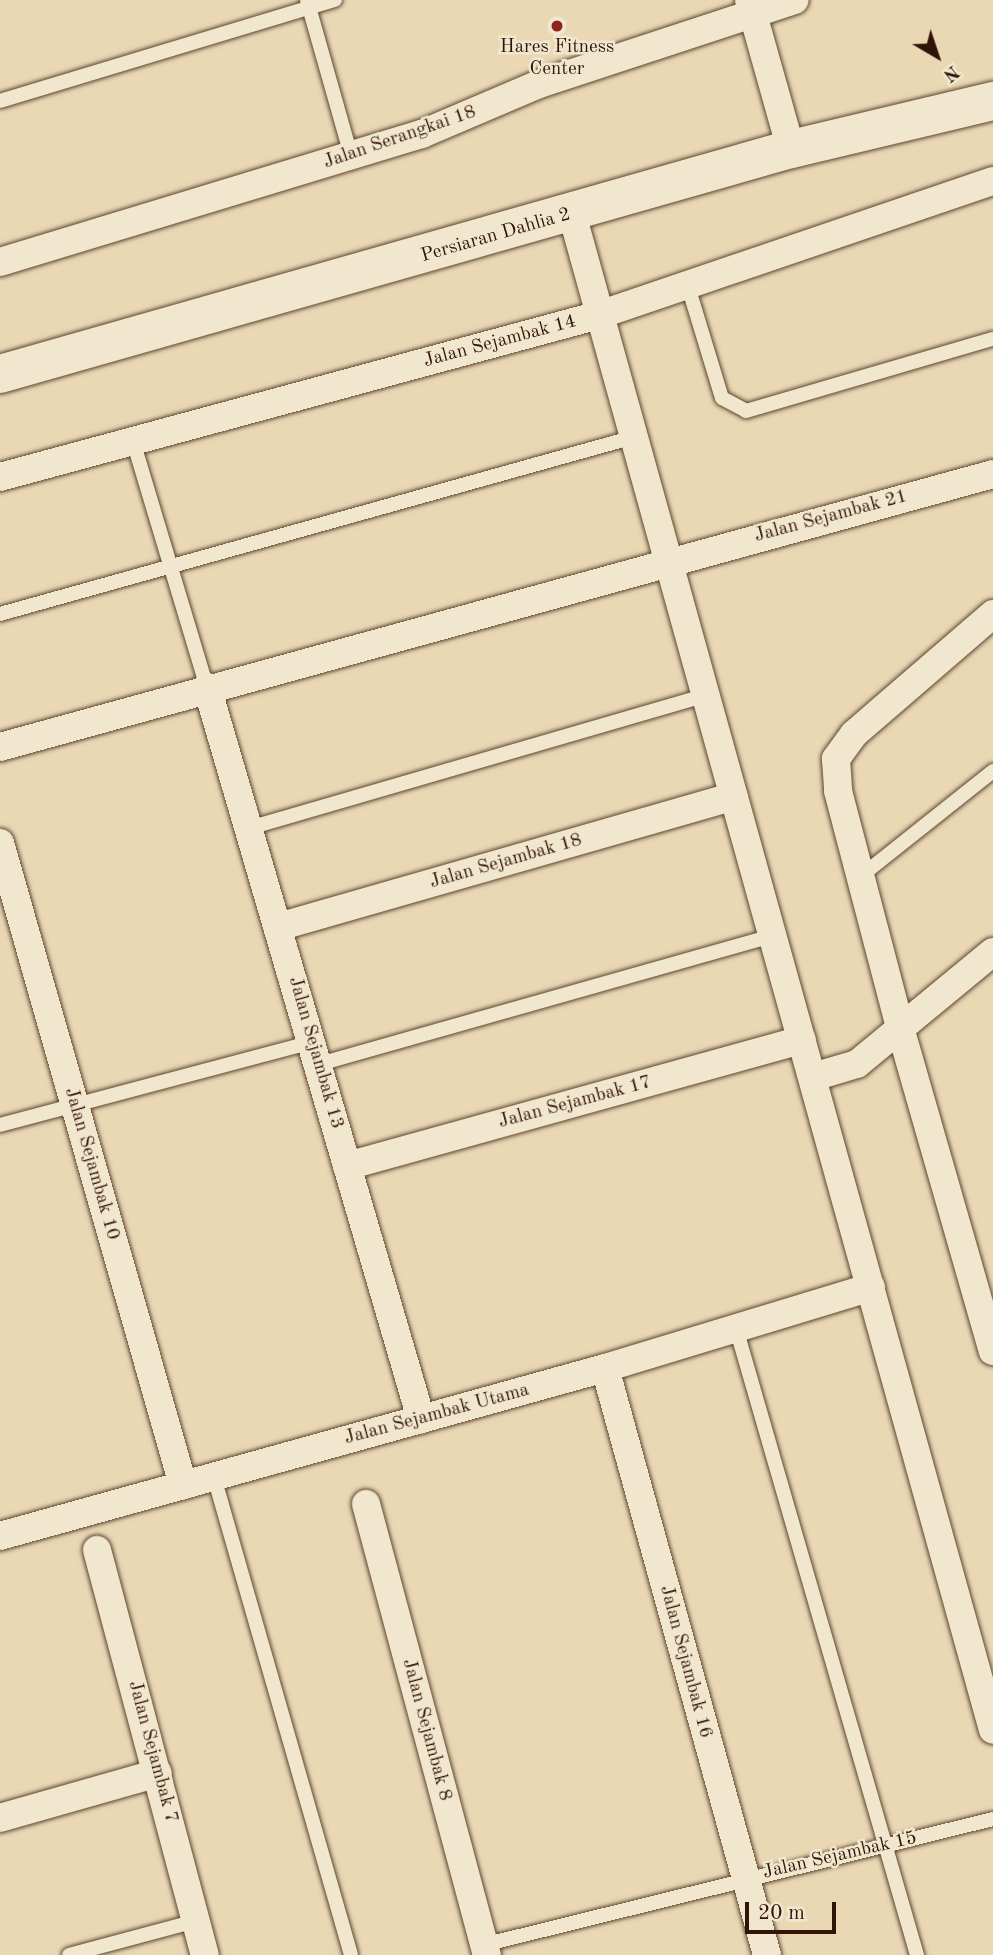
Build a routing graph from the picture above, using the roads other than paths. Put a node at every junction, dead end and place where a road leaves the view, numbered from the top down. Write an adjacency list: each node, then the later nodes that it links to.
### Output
1 (335, 0): 3 (lane)
2 (795, 0): 4 (street, Jalan Serangkai 18)
3 (308, 4): 5 (lane); 8 (lane)
4 (751, 7): 7 (street); 8 (street, Jalan Serangkai 18)
5 (0, 101)
6 (993, 101): 7 (street, Persiaran Dahlia 2)
7 (792, 149): 10 (street, Persiaran Dahlia 2)
8 (351, 156): 11 (street, Jalan Serangkai 18)
9 (993, 181): 12 (street, Jalan Sejambak 14)
10 (572, 214): 13 (street); 15 (street, Persiaran Dahlia 2)
11 (0, 262)
12 (687, 283): 13 (street, Jalan Sejambak 14); 14 (lane)
13 (599, 315): 16 (street); 17 (street, Jalan Sejambak 14)
14 (993, 339)
15 (0, 374)
16 (634, 437): 20 (street); 21 (lane)
17 (133, 441): 19 (street, Jalan Sejambak 14); 21 (lane)
18 (993, 474): 20 (street, Jalan Sejambak 21)
19 (0, 477)
20 (670, 559): 24 (street); 25 (street)
21 (171, 567): 22 (lane); 24 (lane)
22 (0, 614)
23 (993, 614): 31 (street)
24 (207, 687): 26 (street); 29 (street, Jalan Sejambak 13)
25 (706, 695): 28 (street); 29 (lane)
26 (0, 747)
27 (993, 771): 31 (lane)
28 (734, 796): 32 (street, Jalan Sejambak 18); 33 (street)
29 (249, 828): 32 (street, Jalan Sejambak 13)
30 (0, 843): 39 (street, Jalan Sejambak 10)
31 (861, 876): 35 (street)
32 (278, 927): 37 (street, Jalan Sejambak 13)
33 (770, 936): 36 (street); 37 (lane)
34 (993, 952): 35 (street)
35 (901, 1031): 38 (street); 43 (street)
36 (802, 1040): 38 (street); 41 (street, Jalan Sejambak 17)
37 (315, 1053): 39 (lane); 41 (street, Jalan Sejambak 13)
38 (813, 1077): 42 (street)
39 (73, 1103): 40 (lane); 49 (street, Jalan Sejambak 10)
40 (0, 1125)
41 (348, 1166): 47 (street, Jalan Sejambak 13)
42 (871, 1287): 44 (street, Jalan Sejambak Utama); 53 (street)
43 (985, 1291): 45 (street)
44 (736, 1328): 46 (street, Jalan Sejambak Utama); 57 (lane)
45 (993, 1351)
46 (605, 1368): 47 (street, Jalan Sejambak Utama); 58 (street, Jalan Sejambak 16)
47 (421, 1419): 48 (street, Jalan Sejambak Utama)
48 (214, 1477): 49 (street, Jalan Sejambak Utama); 63 (lane)
49 (183, 1485): 51 (street, Jalan Sejambak Utama)
50 (366, 1504): 60 (street, Jalan Sejambak 8)
51 (0, 1536)
52 (97, 1550): 54 (street, Jalan Sejambak 7)
53 (993, 1730)
54 (158, 1773): 55 (street); 59 (street, Jalan Sejambak 7)
55 (0, 1818)
56 (993, 1819): 57 (lane, Jalan Sejambak 15)
57 (884, 1847): 58 (lane, Jalan Sejambak 15); 65 (lane)
58 (743, 1879): 60 (lane, Jalan Sejambak 15); 64 (street, Jalan Sejambak 16)
59 (196, 1921): 61 (lane); 62 (street, Jalan Sejambak 7)
60 (485, 1950)
61 (69, 1955)
62 (205, 1955)
63 (351, 1955)
64 (766, 1955)
65 (917, 1955)

